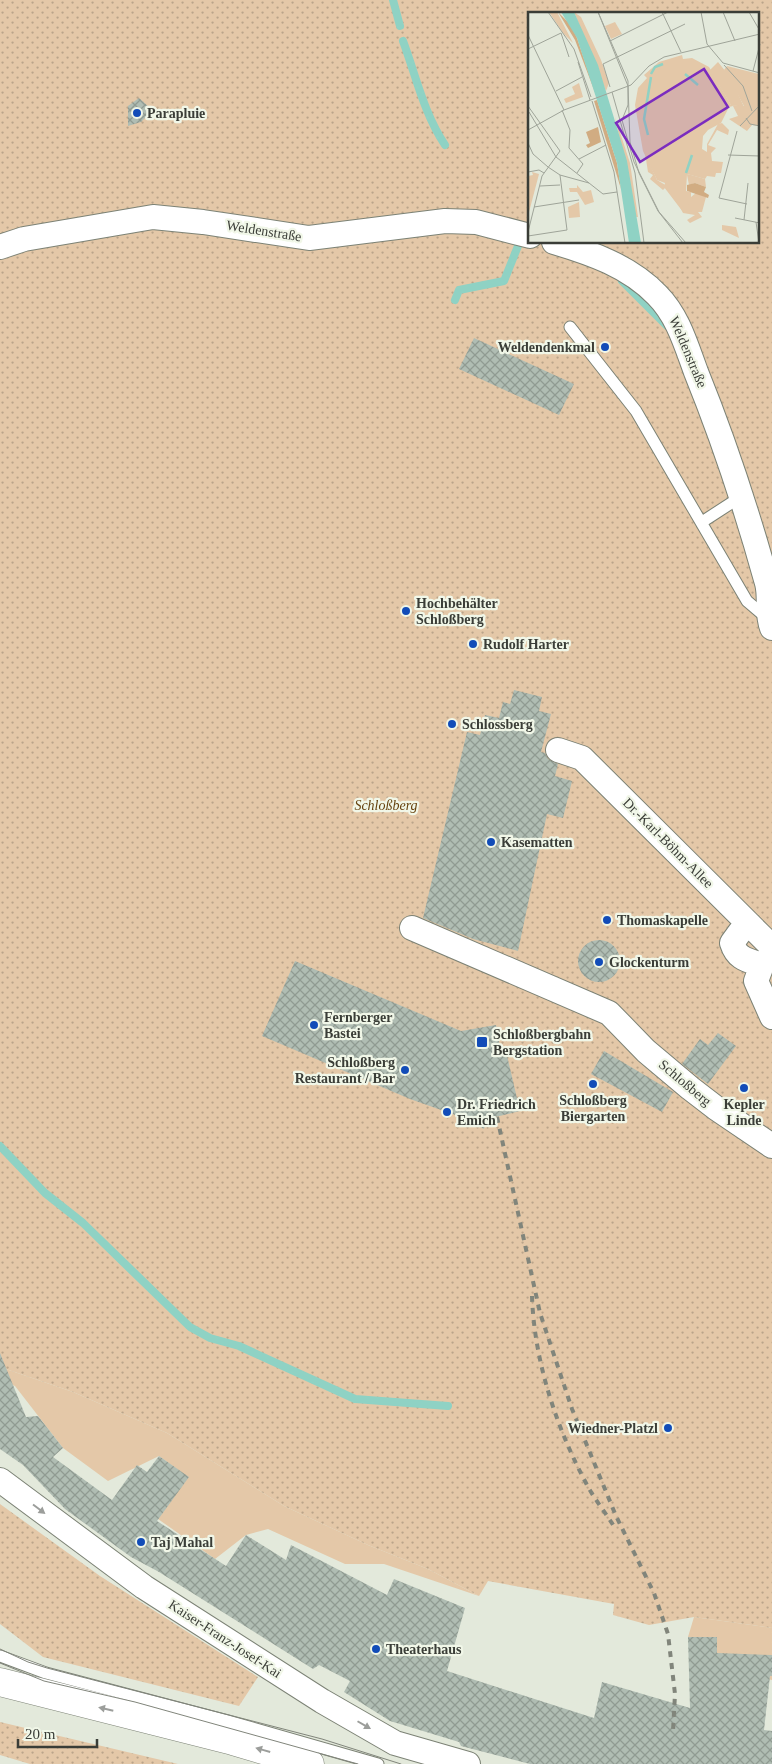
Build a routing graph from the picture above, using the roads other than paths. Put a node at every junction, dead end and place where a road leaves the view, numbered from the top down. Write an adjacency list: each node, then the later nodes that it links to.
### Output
1 (528, 235): 3 (street, Weldenstraße)
2 (560, 244): 5 (street, Weldenstraße)
3 (0, 247)
4 (570, 327): 6 (lane, Weldenstraße)
5 (742, 495): 6 (lane); 7 (street, Weldenstraße)
6 (702, 522): 7 (lane, Weldenstraße)
7 (771, 624)
8 (558, 750): 10 (street, Dr.-Karl-Böhm-Allee)
9 (412, 928): 12 (street, Schloßberg)
10 (769, 955): 11 (street)
11 (772, 1017)
12 (772, 1146)
13 (0, 1480): 18 (street, Kaiser-Franz-Josef-Kai, one-way to 18)
14 (0, 1656): 17 (lane)
15 (0, 1682): 16 (main road, one-way to 15)
16 (310, 1764)
17 (378, 1764)
18 (468, 1764)

